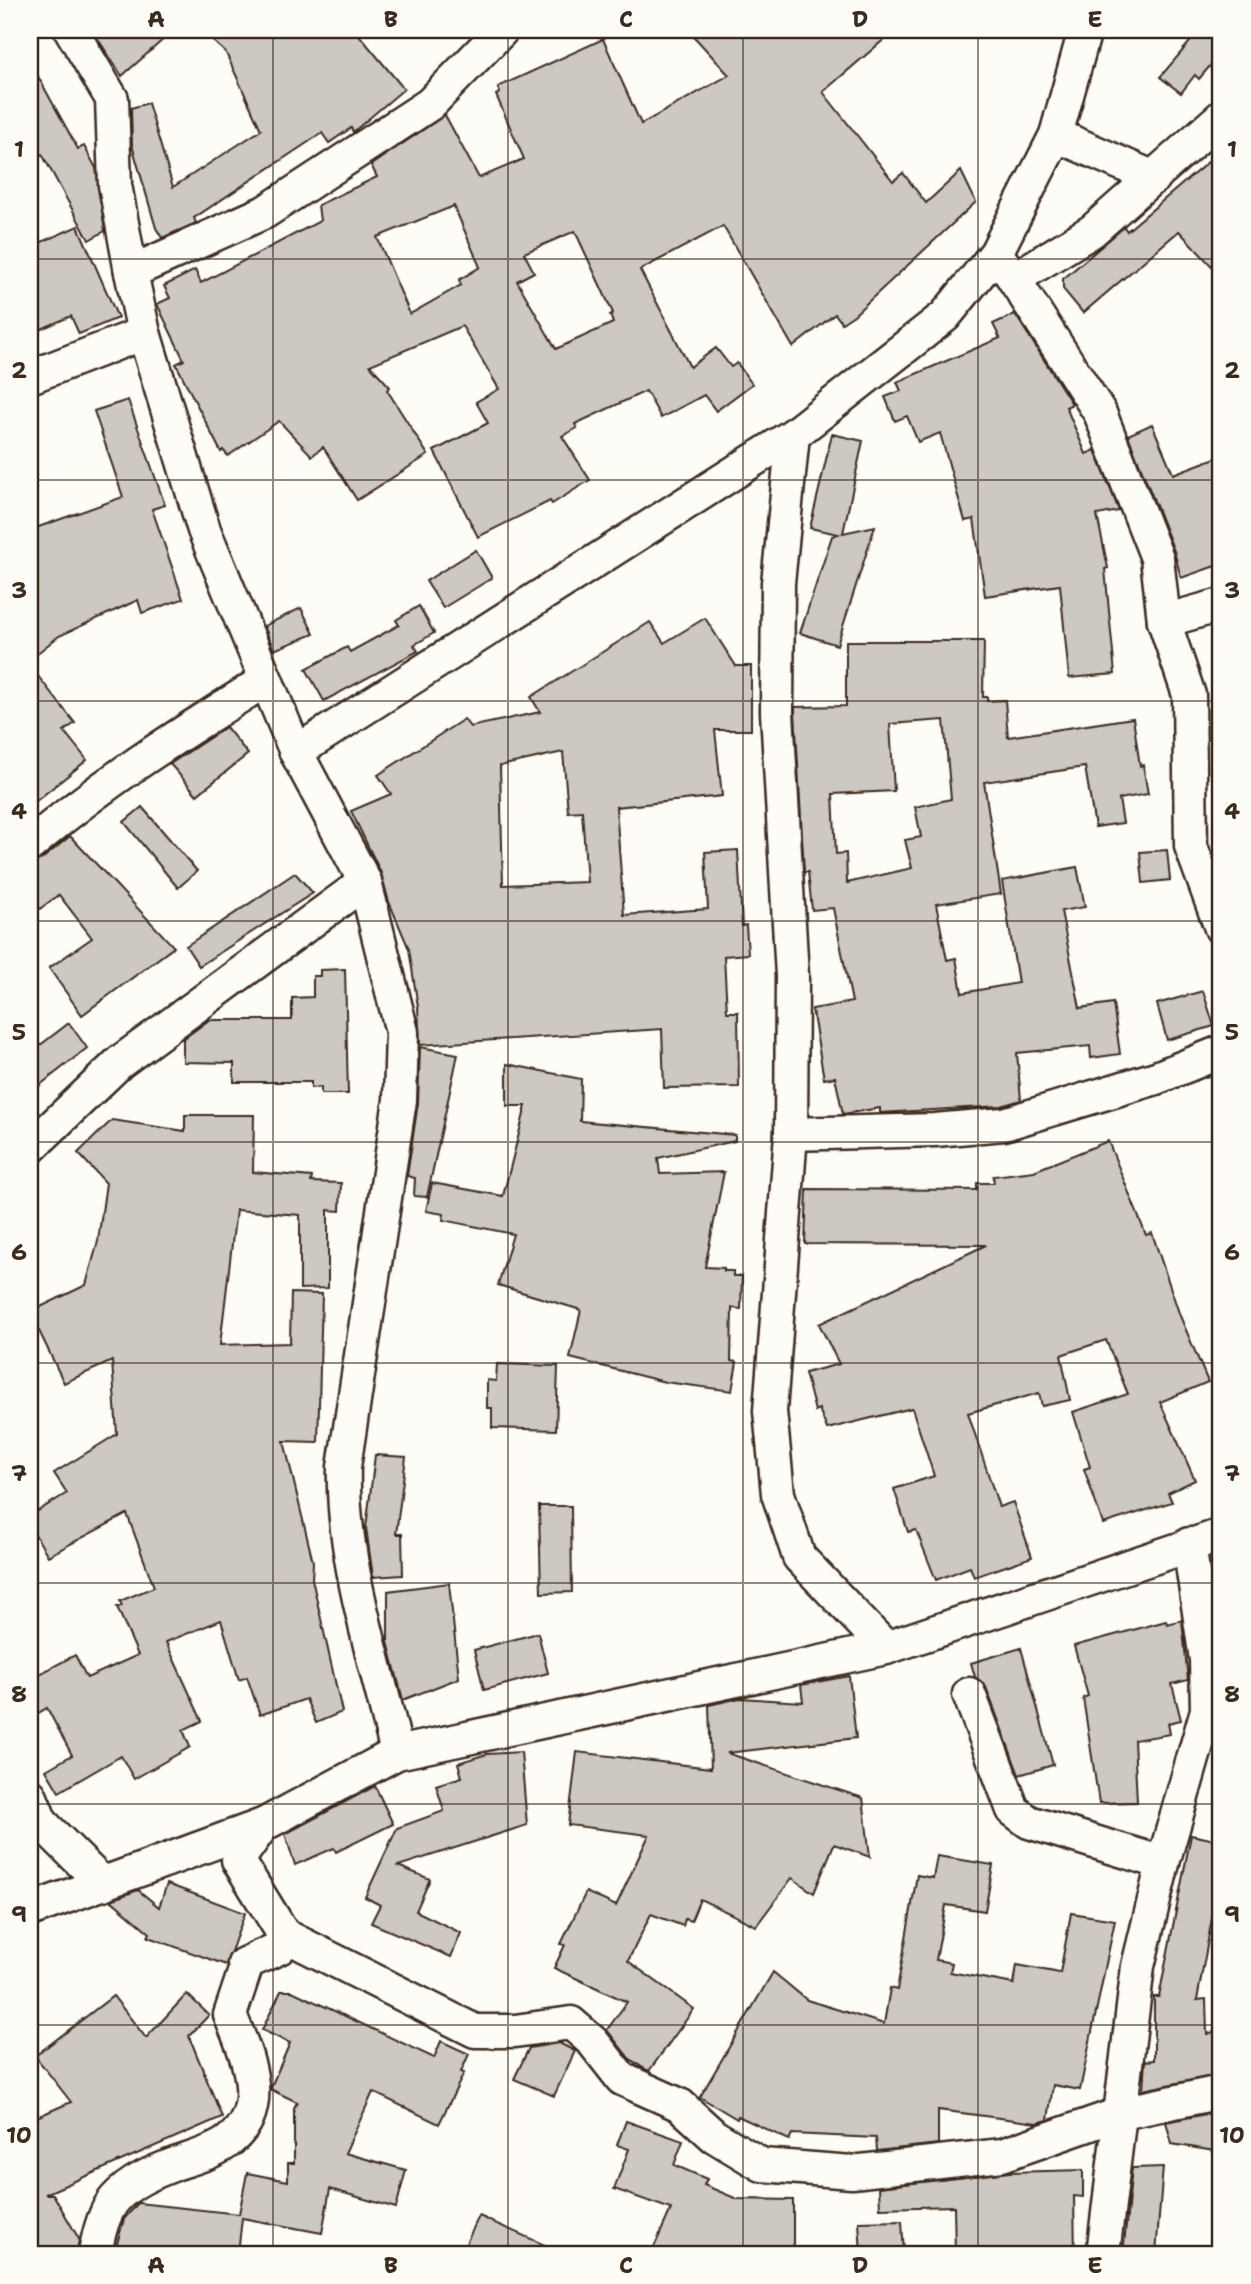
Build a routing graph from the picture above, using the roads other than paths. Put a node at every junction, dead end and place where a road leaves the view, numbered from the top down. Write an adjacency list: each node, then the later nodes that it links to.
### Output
1 (71, 30): 8 (street)
2 (502, 30): 8 (street)
3 (1085, 30): 5 (street)
4 (1221, 117): 6 (street)
5 (1056, 135): 6 (street); 7 (street)
6 (1154, 178): 9 (street)
7 (996, 253): 9 (street); 12 (street)
8 (131, 272): 10 (street)
9 (1014, 279): 14 (street)
10 (144, 333): 11 (street); 15 (street)
11 (30, 377)
12 (793, 435): 16 (street); 21 (street)
13 (1221, 605): 14 (street)
14 (1164, 621): 19 (street)
15 (267, 680): 16 (street); 17 (street)
16 (296, 752): 18 (street)
17 (30, 845)
18 (365, 883): 22 (street); 27 (street)
19 (1221, 928)
20 (1221, 1052): 21 (street)
21 (791, 1134): 25 (street)
22 (30, 1148)
23 (1221, 1535): 24 (street)
24 (1189, 1544): 25 (street); 30 (street)
25 (886, 1648): 27 (street)
26 (969, 1694): 30 (street)
27 (397, 1753): 29 (street)
28 (30, 1795): 31 (street)
29 (262, 1825): 31 (street); 33 (street)
30 (1163, 1863): 35 (street)
31 (103, 1884): 32 (street)
32 (30, 1910)
33 (284, 1935): 35 (street); 36 (street)
34 (1221, 2092): 35 (street)
35 (1122, 2113): 37 (street)
36 (95, 2254)
37 (1103, 2254)

